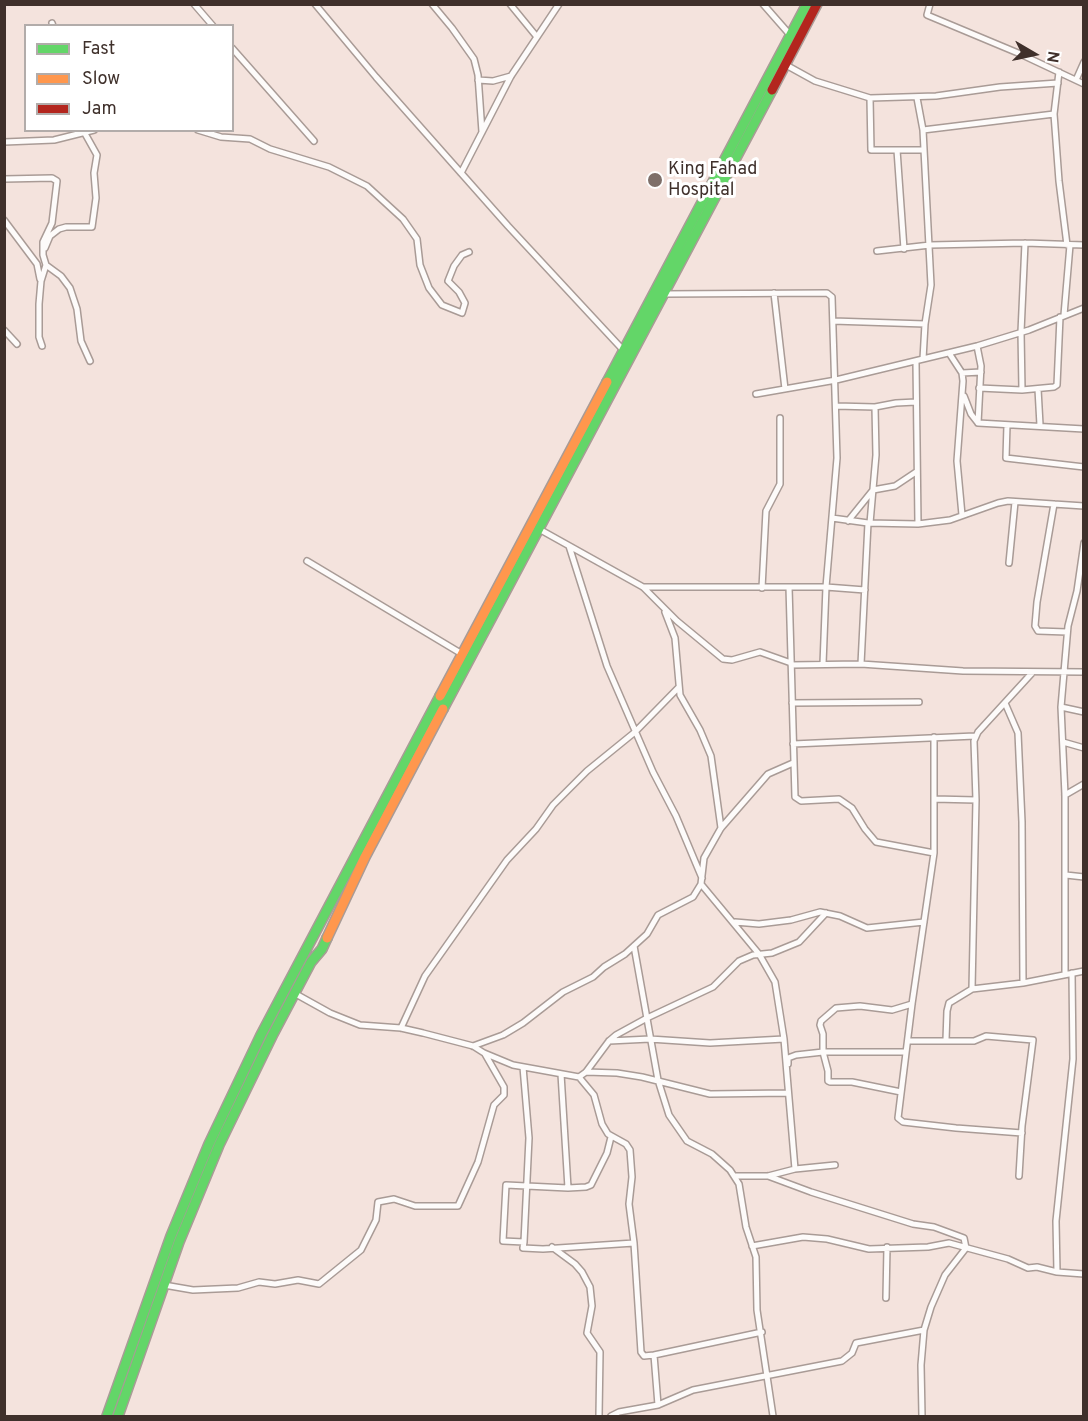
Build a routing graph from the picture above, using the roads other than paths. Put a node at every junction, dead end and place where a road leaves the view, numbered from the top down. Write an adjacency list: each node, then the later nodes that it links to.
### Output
1 (194, 4): 10 (street)
2 (315, 4): 33 (street)
3 (432, 4): 18 (street)
4 (510, 4): 12 (street)
5 (559, 4): 12 (street)
6 (763, 4): 11 (street)
7 (807, 4): 11 (main road)
8 (817, 4): 15 (main road)
9 (930, 4): 16 (street)
10 (211, 24)
11 (791, 36): 58 (main road)
12 (537, 37): 17 (street)
13 (234, 50): 29 (street)
14 (1083, 62): 19 (street)
15 (786, 65): 22 (street); 47 (main road)
16 (1059, 72): 19 (street); 20 (street)
17 (511, 76): 18 (street); 28 (street)
18 (478, 80): 28 (street)
19 (1076, 80): 21 (street)
20 (1058, 83): 23 (street); 24 (street)
21 (1083, 84)
22 (870, 98): 23 (street); 31 (street)
23 (917, 98): 25 (street)
24 (1054, 114): 25 (street); 38 (street)
25 (923, 130): 32 (street)
26 (84, 132): 30 (street); 43 (street)
27 (205, 132): 42 (street)
28 (482, 134): 33 (street)
29 (314, 141)
30 (4, 142)
31 (897, 150): 32 (street); 40 (street)
32 (924, 150): 37 (street)
33 (461, 173): 58 (street)
34 (4, 179): 43 (street)
35 (4, 220): 45 (street)
36 (1025, 243): 37 (street); 38 (street); 53 (street)
37 (930, 245): 40 (street); 51 (street)
38 (1069, 245): 39 (street); 49 (street)
39 (1083, 245)
40 (904, 249): 41 (street)
41 (877, 251)
42 (469, 252)
43 (43, 255): 44 (street)
44 (46, 265): 45 (street); 60 (street)
45 (41, 281): 55 (street)
46 (774, 293): 47 (street); 50 (street); 67 (street)
47 (664, 294): 58 (main road)
48 (1083, 308): 49 (street)
49 (1062, 316): 53 (street); 66 (street)
50 (833, 321): 51 (street); 64 (street)
51 (925, 324): 59 (street)
52 (4, 330): 54 (street)
53 (1021, 332): 56 (street); 68 (street)
54 (17, 344)
55 (42, 346)
56 (977, 346): 57 (street); 62 (street)
57 (949, 353): 59 (street); 63 (street)
58 (627, 354): 90 (main road); 103 (main road)
59 (923, 359): 61 (street)
60 (90, 361)
61 (916, 362): 64 (street); 71 (street)
62 (981, 372): 63 (street); 65 (street)
63 (962, 373): 70 (street)
64 (836, 380): 67 (street); 72 (street)
65 (979, 388): 68 (street); 75 (street)
66 (1038, 388): 68 (street); 77 (street)
67 (784, 389): 69 (street)
68 (1022, 390)
69 (756, 394)
70 (963, 395): 75 (street); 85 (street)
71 (916, 402): 73 (street); 80 (street)
72 (836, 406): 73 (street); 86 (street)
73 (875, 407): 81 (street)
74 (780, 418): 98 (street)
75 (978, 423): 76 (street)
76 (1006, 425): 77 (street); 79 (street)
77 (1040, 425): 78 (street)
78 (1083, 429)
79 (1083, 467)
80 (916, 472): 81 (street); 89 (street)
81 (873, 490): 87 (street); 88 (street)
82 (1015, 502): 83 (street); 85 (street); 94 (street)
83 (1054, 504): 84 (street); 102 (street)
84 (1083, 506)
85 (962, 515): 89 (street)
86 (832, 518): 87 (street); 97 (street)
87 (848, 521): 88 (street)
88 (869, 523): 89 (street); 99 (street)
89 (918, 524)
90 (539, 529): 91 (street); 141 (main road)
91 (569, 546): 95 (street); 116 (street)
92 (1083, 547): 100 (street)
93 (307, 561): 103 (street)
94 (1009, 562)
95 (643, 587): 98 (street); 101 (street)
96 (789, 587): 97 (street); 98 (street); 104 (street)
97 (826, 587): 99 (street); 105 (street)
98 (762, 588)
99 (865, 590): 106 (street)
100 (1080, 591): 102 (street)
101 (660, 605): 104 (street); 110 (street)
102 (1067, 632): 109 (street)
103 (462, 654): 187 (main road)
104 (791, 664): 105 (street); 112 (street)
105 (823, 664): 106 (street)
106 (861, 664): 108 (street)
107 (1083, 672): 109 (street)
108 (1032, 673): 109 (street); 113 (street)
109 (1065, 673): 114 (street)
110 (678, 687): 116 (street); 127 (street)
111 (919, 702): 112 (street)
112 (792, 703): 120 (street)
113 (1005, 703): 117 (street); 139 (street)
114 (1061, 707): 115 (street); 119 (street)
115 (1083, 712)
116 (635, 732): 131 (street); 144 (street)
117 (975, 736): 118 (street); 126 (street)
118 (934, 737): 120 (street); 125 (street)
119 (1063, 742): 121 (street); 124 (street)
120 (793, 744): 122 (street)
121 (1083, 748)
122 (793, 763): 127 (street); 128 (street)
123 (1083, 783): 124 (street)
124 (1065, 795): 129 (street)
125 (934, 800): 126 (street); 128 (street)
126 (976, 800): 140 (street)
127 (721, 828): 131 (street)
128 (934, 853): 134 (street)
129 (1066, 875): 130 (street); 138 (street)
130 (1083, 877)
131 (701, 881): 133 (street); 135 (street)
132 (826, 913): 133 (street); 134 (street); 136 (street)
133 (731, 920): 136 (street)
134 (924, 922): 142 (street)
135 (634, 946): 143 (street); 150 (street)
136 (759, 954): 143 (street); 146 (street)
137 (1083, 971): 138 (street)
138 (1069, 973): 139 (street); 177 (street)
139 (1023, 982): 140 (street)
140 (972, 989): 147 (street)
141 (294, 993): 144 (street); 179 (main road)
142 (912, 1004): 149 (street); 151 (street)
143 (646, 1018): 145 (street); 148 (street)
144 (400, 1028): 150 (street)
145 (650, 1039): 146 (street); 148 (street); 158 (street)
146 (784, 1039): 159 (street)
147 (946, 1040): 149 (street); 162 (street)
148 (609, 1041): 155 (street)
149 (908, 1041): 152 (street)
150 (473, 1046): 153 (street)
151 (823, 1052): 152 (street); 159 (street); 160 (street)
152 (906, 1052): 160 (street)
153 (484, 1053): 154 (street); 179 (street)
154 (523, 1067): 156 (street); 169 (street)
155 (586, 1072): 157 (street); 158 (street)
156 (561, 1074): 157 (street); 170 (street)
157 (579, 1077): 163 (street)
158 (658, 1080): 161 (street); 166 (street)
159 (787, 1082): 161 (street)
160 (901, 1092): 162 (street)
161 (788, 1093): 165 (street)
162 (1022, 1132): 168 (street)
163 (611, 1137): 170 (street); 172 (street)
164 (835, 1166): 165 (street)
165 (795, 1169): 167 (street)
166 (735, 1176): 167 (street); 173 (street)
167 (768, 1176): 176 (street)
168 (1019, 1176)
169 (528, 1187): 170 (street); 171 (street); 171 (street)
170 (568, 1188)
171 (524, 1242): 174 (street)
172 (634, 1243): 174 (street); 183 (street)
173 (752, 1246): 175 (street); 182 (street)
174 (552, 1247): 189 (street)
175 (887, 1247): 176 (street); 180 (street)
176 (966, 1248): 177 (street); 181 (street)
177 (1057, 1272): 178 (street)
178 (1083, 1274)
179 (164, 1285): 188 (main road)
180 (886, 1298)
181 (924, 1330): 184 (street); 192 (street)
182 (762, 1332): 183 (street); 184 (street)
183 (654, 1355): 185 (street)
184 (766, 1375): 185 (street); 191 (street)
185 (658, 1405): 186 (street)
186 (619, 1414): 190 (street)
187 (107, 1416)
188 (118, 1416)
189 (599, 1416)
190 (611, 1416)
191 (773, 1416)
192 (922, 1416)

